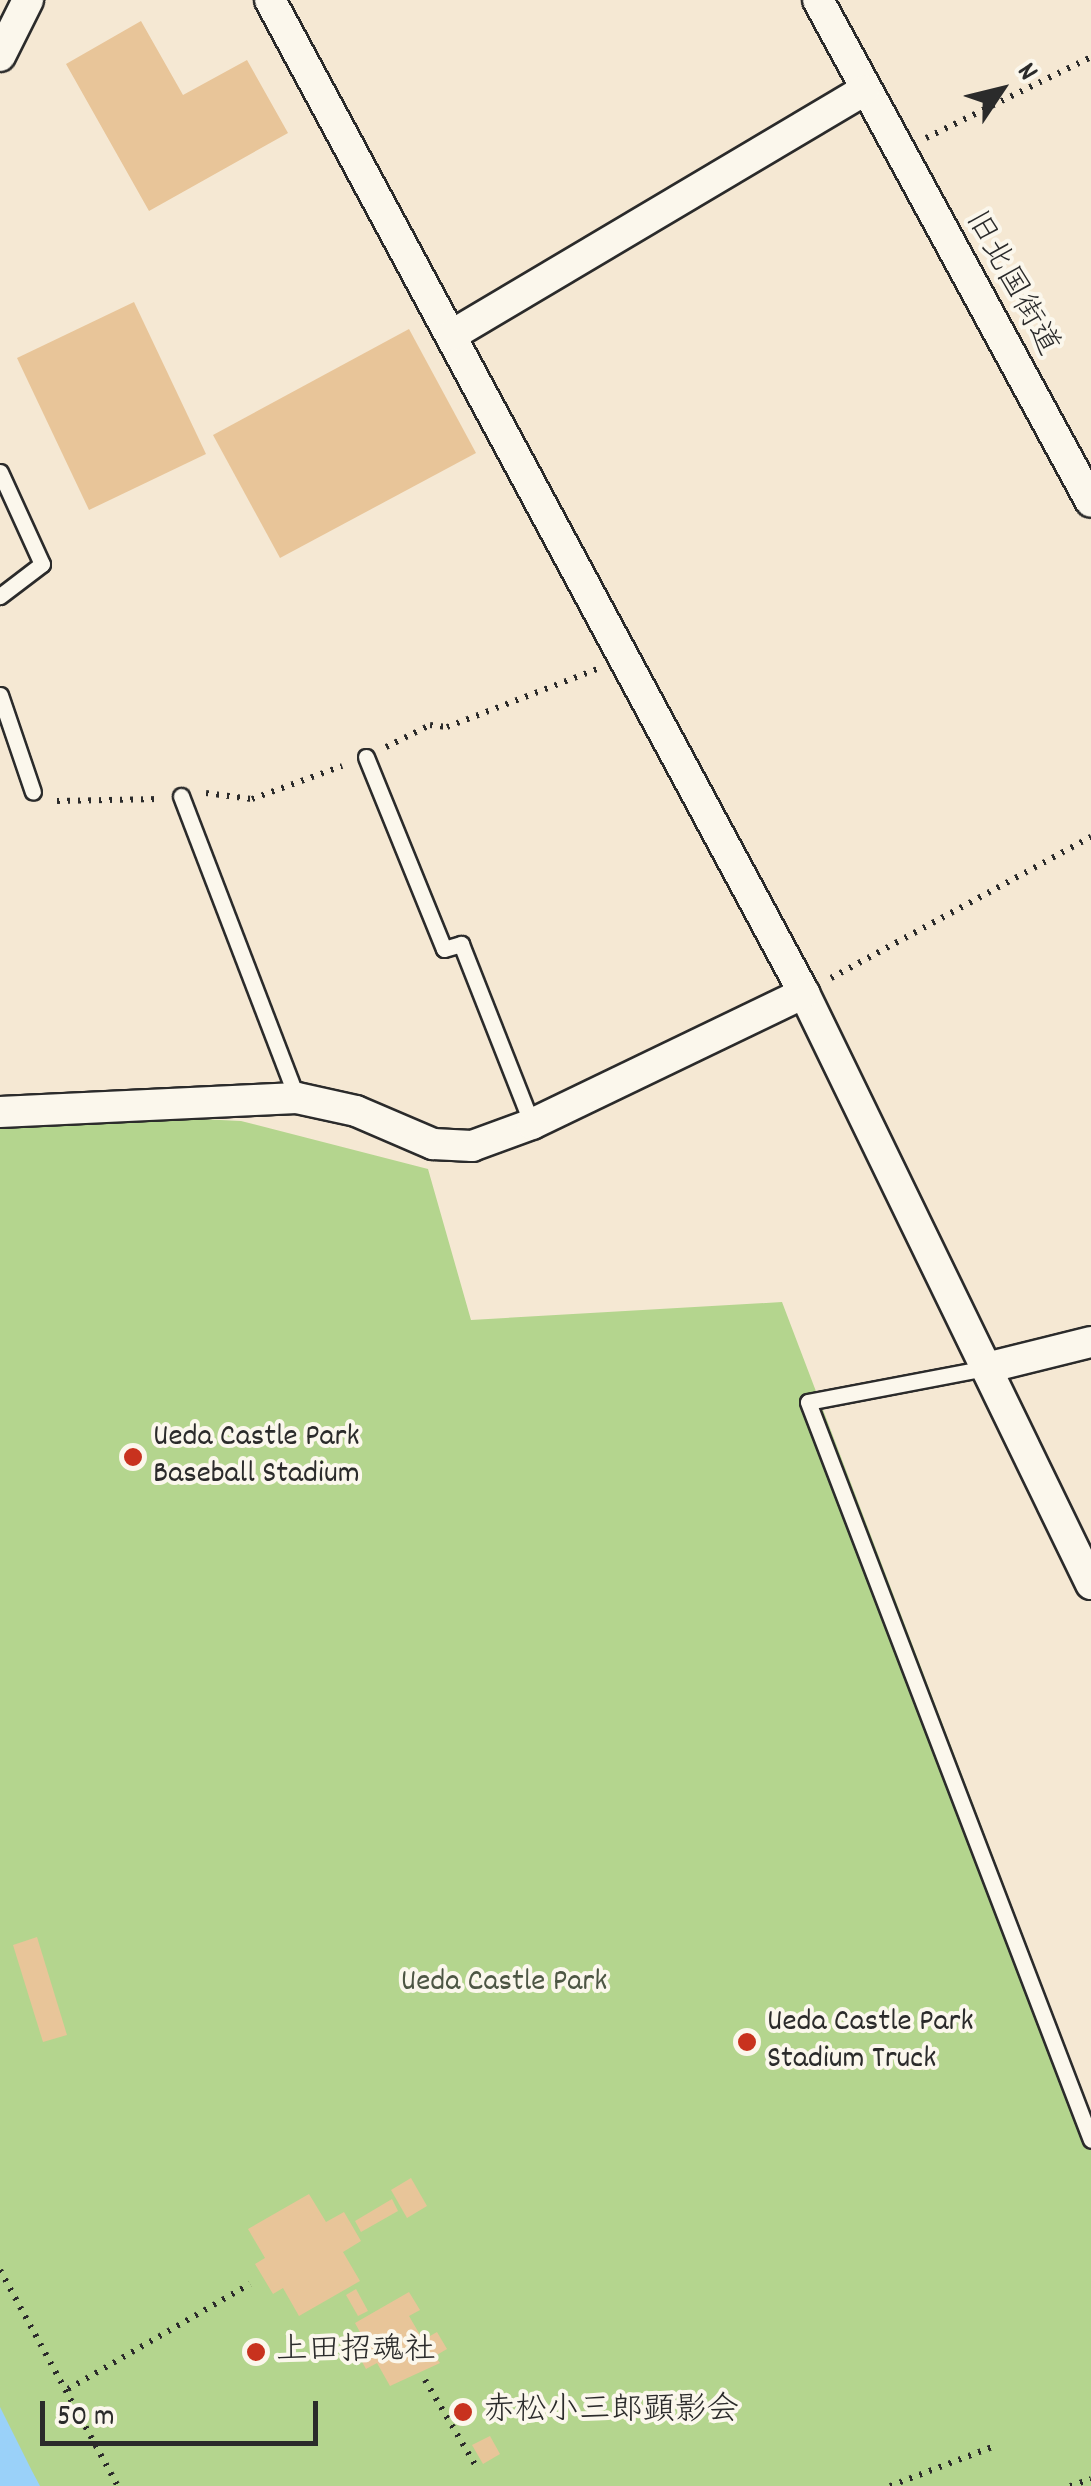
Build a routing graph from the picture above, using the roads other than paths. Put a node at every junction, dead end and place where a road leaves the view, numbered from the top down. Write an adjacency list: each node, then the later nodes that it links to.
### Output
1 (28, 0): 4 (street)
2 (270, 0): 6 (street)
3 (818, 0): 5 (street)
4 (0, 56)
5 (864, 90): 6 (street); 8 (street, 旧北国街道)
6 (452, 336): 14 (street)
7 (0, 472): 9 (lane)
8 (1091, 502)
9 (0, 596)
10 (0, 695): 12 (lane)
11 (366, 757): 17 (lane)
12 (34, 792)
13 (181, 796): 15 (lane)
14 (804, 993): 17 (street); 19 (street)
15 (297, 1098): 16 (street); 17 (street)
16 (0, 1112)
17 (532, 1124)
18 (1091, 1342): 19 (street)
19 (986, 1368): 20 (street); 21 (lane)
20 (1091, 1584)
21 (1091, 2140)

